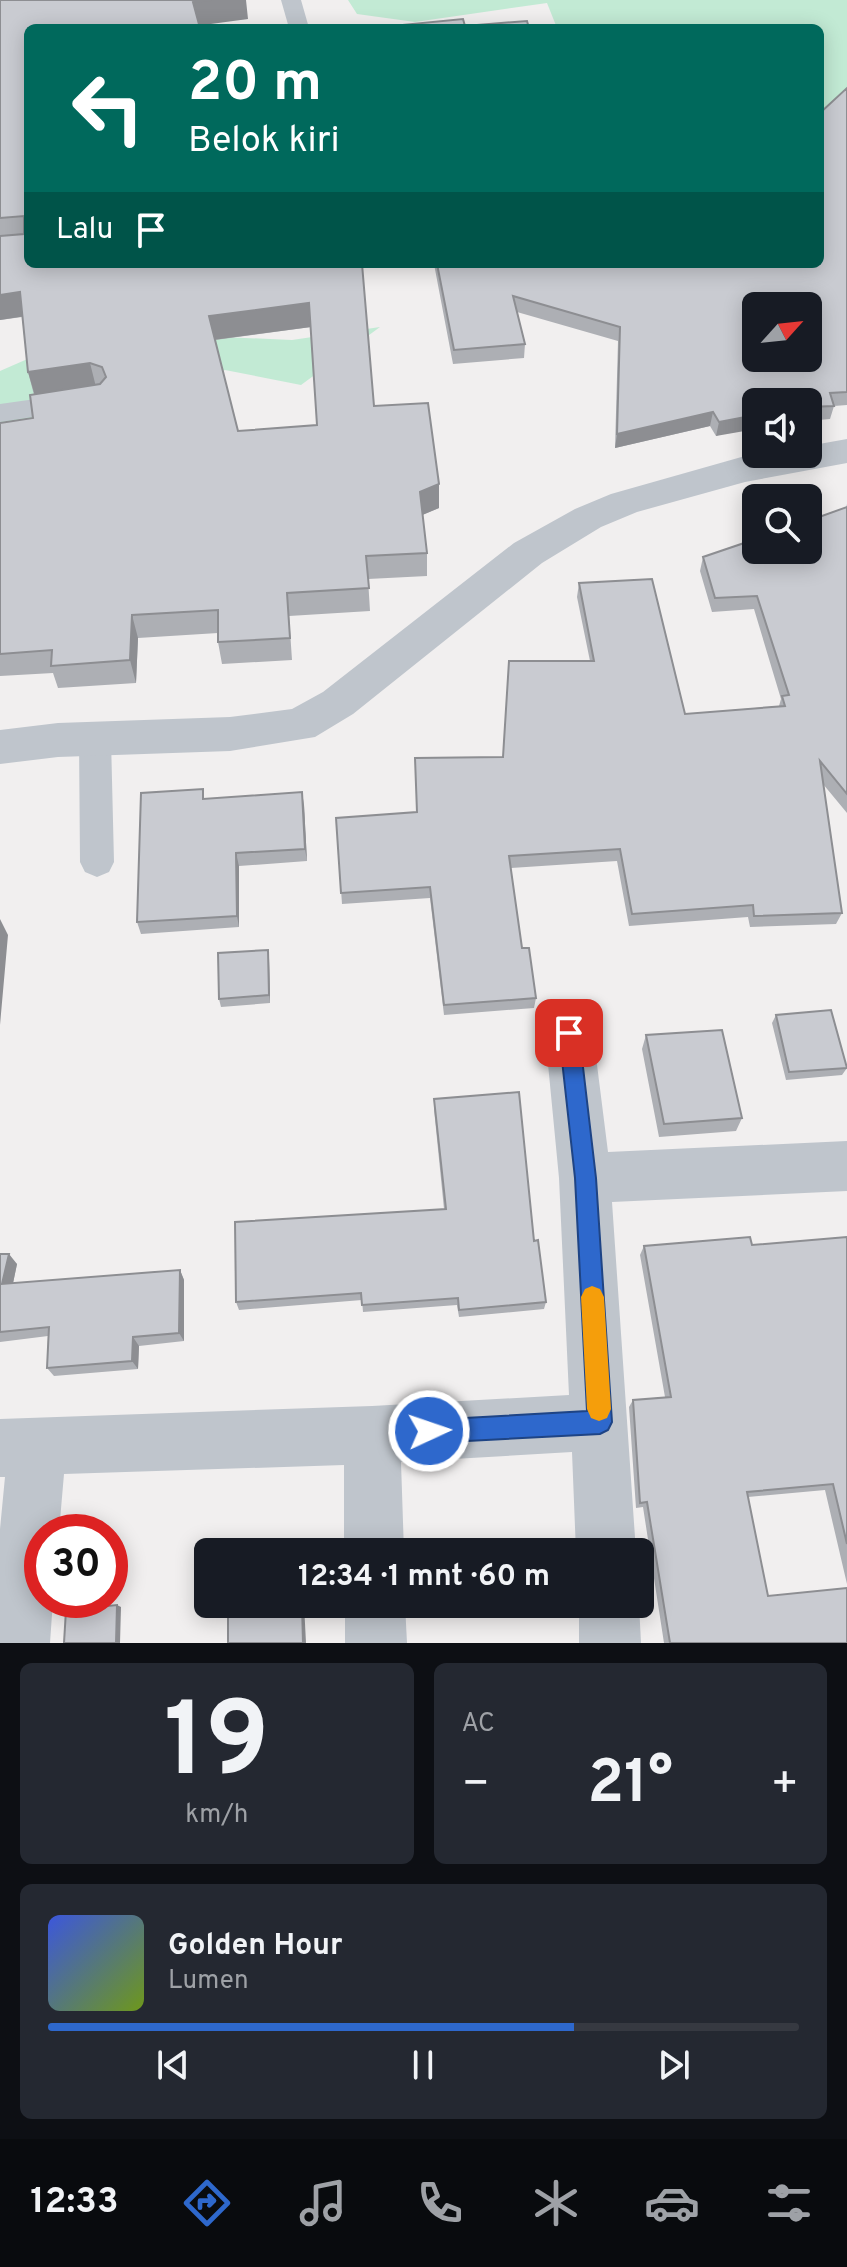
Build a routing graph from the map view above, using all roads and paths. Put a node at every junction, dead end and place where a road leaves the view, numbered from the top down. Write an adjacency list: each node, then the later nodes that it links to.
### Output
1 (291, 0): 2 (lane)
2 (298, 24)
3 (95, 399): 4 (lane)
4 (0, 413)
5 (847, 451): 6 (street)
6 (95, 739): 7 (street); 8 (lane)
7 (0, 747)
8 (97, 862)
9 (569, 1033): 11 (street)
10 (847, 1166): 11 (street)
11 (585, 1178): 12 (street)
12 (600, 1422): 13 (street); 16 (street)
13 (372, 1435): 14 (street); 15 (street)
14 (18, 1449): 19 (street)
15 (374, 1538)
16 (605, 1538)
17 (375, 1618): 20 (street)
18 (609, 1618): 21 (street)
19 (19, 1643)
20 (376, 1643)
21 (610, 1643)

